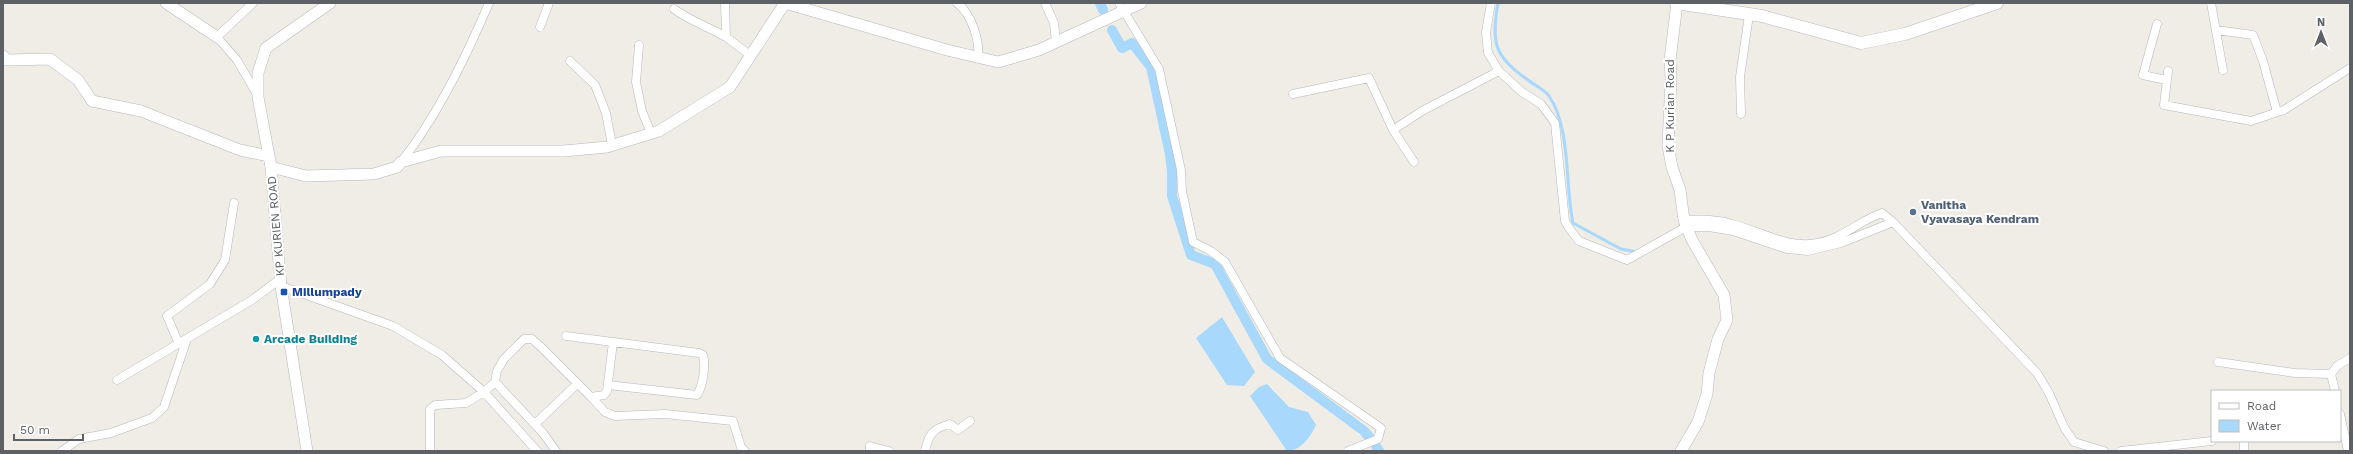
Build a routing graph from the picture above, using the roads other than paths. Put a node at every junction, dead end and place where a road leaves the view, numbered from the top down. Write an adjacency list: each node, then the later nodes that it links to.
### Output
1 (166, 3): 21 (street)
2 (253, 3): 21 (street)
3 (330, 3): 35 (street, KP KURIEN ROAD)
4 (489, 3): 42 (street)
5 (549, 3): 19 (street)
6 (725, 3): 22 (street)
7 (785, 3): 25 (street); 27 (street)
8 (957, 3): 27 (street)
9 (1045, 3): 23 (street)
10 (1141, 3): 16 (street)
11 (1491, 3): 30 (street)
12 (1677, 3): 17 (main road); 46 (street, K P Kurian Road)
13 (1997, 3): 17 (main road)
14 (2211, 3): 20 (street)
15 (674, 9): 22 (street)
16 (1120, 10): 23 (street); 75 (street)
17 (1749, 15): 37 (street)
18 (2157, 24): 33 (street)
19 (540, 27)
20 (2216, 30): 29 (street); 36 (street)
21 (217, 37): 35 (street)
22 (726, 37): 25 (street)
23 (1056, 42): 27 (street)
24 (639, 45): 39 (street)
25 (750, 55): 39 (street)
26 (3, 56): 41 (street)
27 (978, 57)
28 (570, 61): 40 (street)
29 (2223, 70)
30 (1499, 71): 38 (street); 46 (street)
31 (2168, 71): 33 (street)
32 (2349, 71): 36 (street)
33 (2166, 80): 36 (street)
34 (1293, 94): 38 (street)
35 (258, 97): 41 (street, KP KURIEN ROAD)
36 (2277, 112)
37 (1741, 114)
38 (1393, 130): 43 (street)
39 (651, 133): 40 (street)
40 (612, 145): 42 (street)
41 (270, 162): 42 (street); 47 (street, KP KURIEN ROAD)
42 (402, 162)
43 (1414, 162)
44 (234, 203): 51 (street)
45 (1893, 222): 46 (street); 46 (street); 77 (street)
46 (1685, 224): 76 (street, K P Kurian Road)
47 (281, 283): 49 (street); 60 (street); 67 (street, KP KURIEN ROAD)
48 (566, 336): 50 (street)
49 (187, 339): 51 (street); 66 (street)
50 (613, 342): 58 (street); 58 (street)
51 (179, 344): 55 (street)
52 (2350, 358): 54 (street)
53 (2218, 362): 54 (street)
54 (2331, 374): 59 (street)
55 (117, 380)
56 (495, 382): 57 (street); 60 (street); 64 (street)
57 (578, 384): 61 (street); 64 (street)
58 (608, 385): 61 (street)
59 (2335, 390)
60 (484, 392): 68 (street); 69 (street)
61 (591, 397): 71 (street)
62 (2341, 419): 79 (street)
63 (970, 421): 74 (street)
64 (535, 424): 70 (street)
65 (2211, 441): 78 (street)
66 (62, 451)
67 (306, 451)
68 (430, 451)
69 (537, 451)
70 (556, 451)
71 (745, 451)
72 (870, 451): 73 (street)
73 (889, 451)
74 (925, 451)
75 (1348, 451)
76 (1681, 451)
77 (2104, 451)
78 (2121, 451)
79 (2348, 451)

